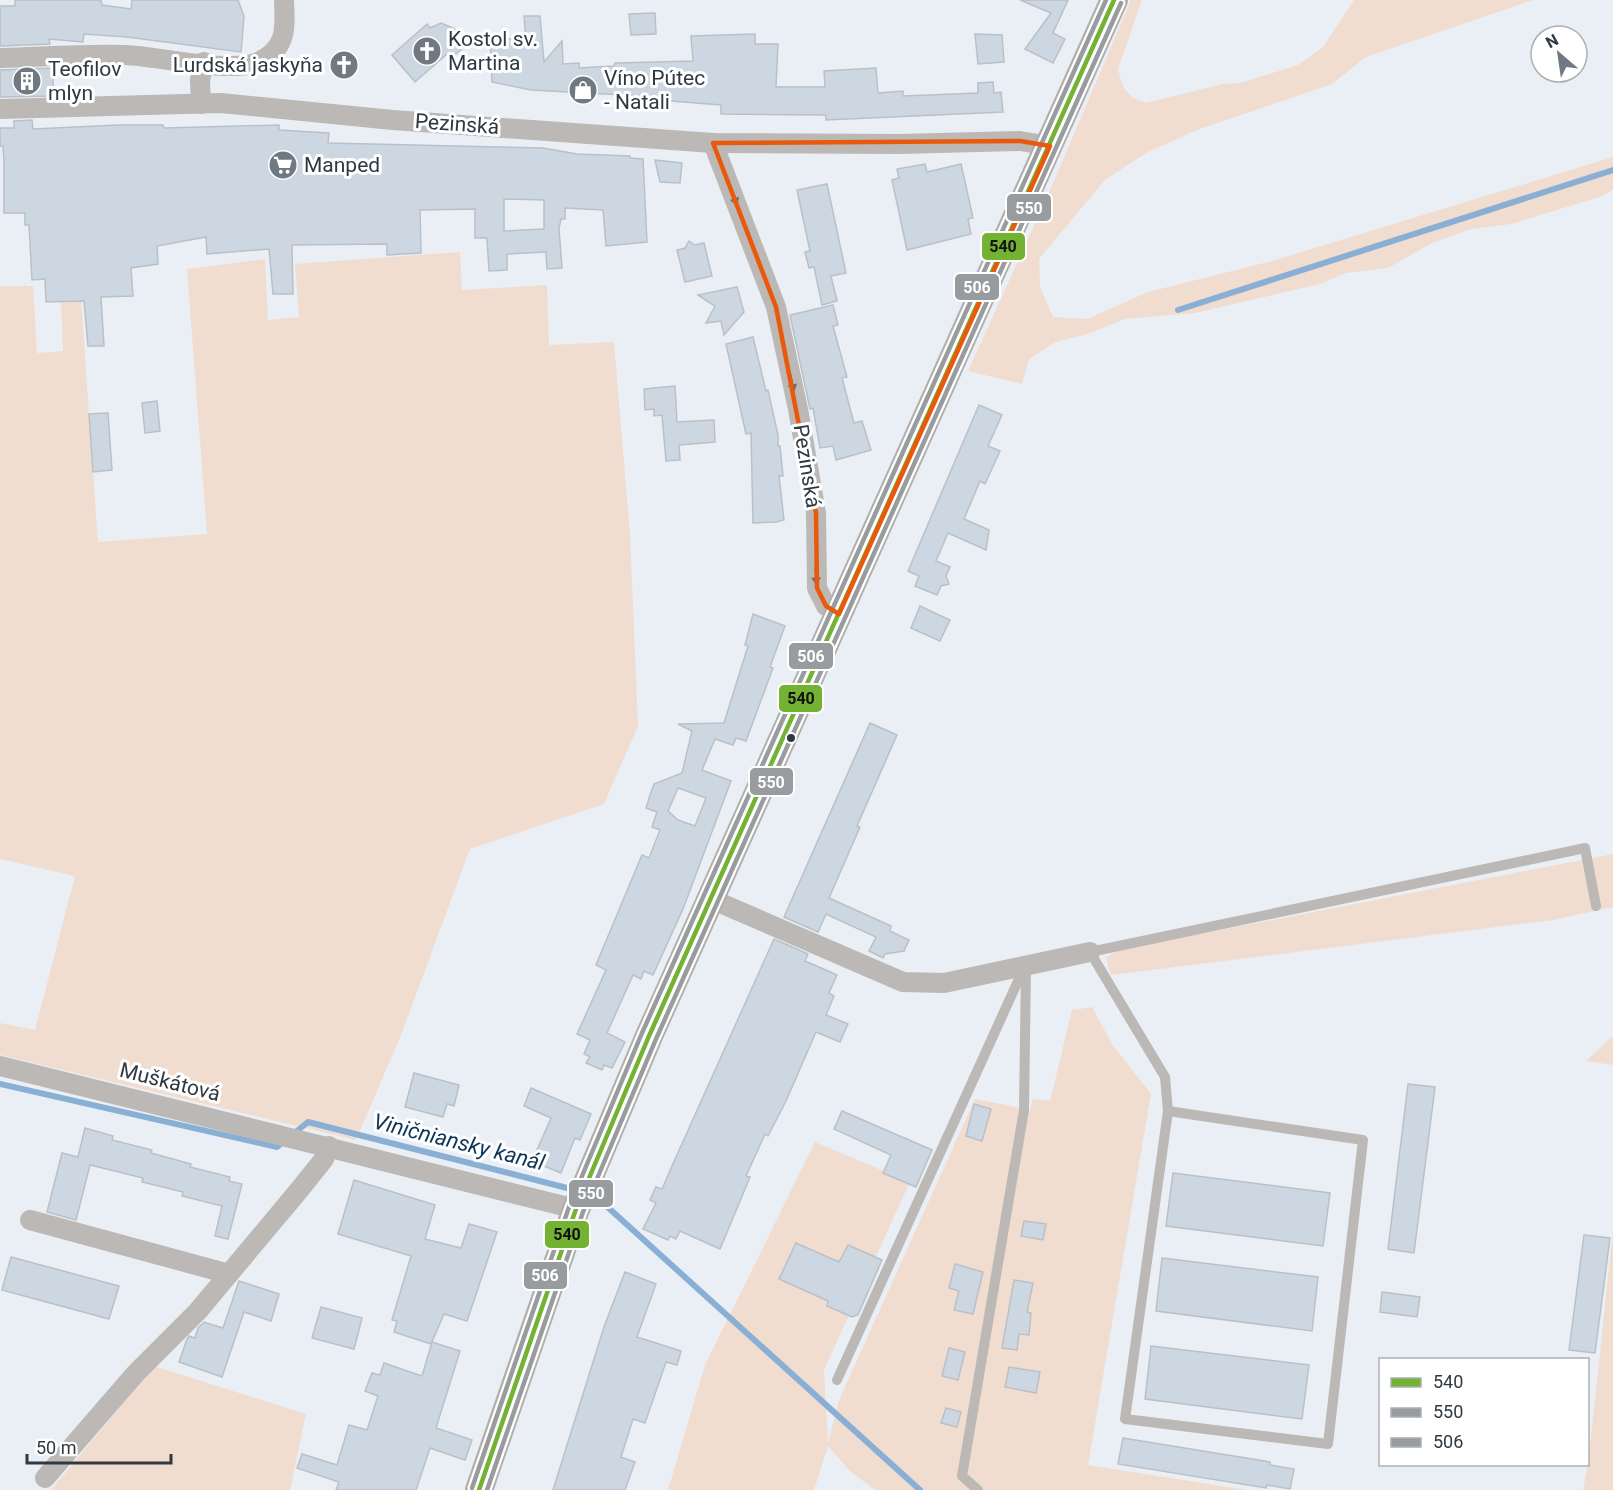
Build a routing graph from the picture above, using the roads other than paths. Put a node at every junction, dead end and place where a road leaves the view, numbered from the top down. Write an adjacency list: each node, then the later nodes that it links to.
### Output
1 (284, 0): 4 (street)
2 (1114, 0): 8 (main road)
3 (0, 58): 4 (street)
4 (204, 62): 5 (street)
5 (201, 104): 6 (street, Pezinská); 7 (street, Pezinská)
6 (0, 109)
7 (713, 143): 8 (street, Pezinská); 9 (street, Pezinská, one-way to 9)
8 (1050, 146): 9 (main road)
9 (839, 614): 10 (main road)
10 (711, 899): 13 (street); 17 (main road)
11 (1596, 906): 12 (lane)
12 (1090, 952): 13 (street); 15 (lane)
13 (1026, 965): 20 (lane); 23 (lane)
14 (0, 1066): 16 (street, Muškátová)
15 (1168, 1111): 15 (lane)
16 (329, 1146): 17 (street, Muškátová); 19 (street)
17 (581, 1196): 22 (main road)
18 (30, 1220): 19 (street)
19 (229, 1274): 21 (street)
20 (837, 1380)
21 (45, 1478)
22 (479, 1490)
23 (978, 1490)

